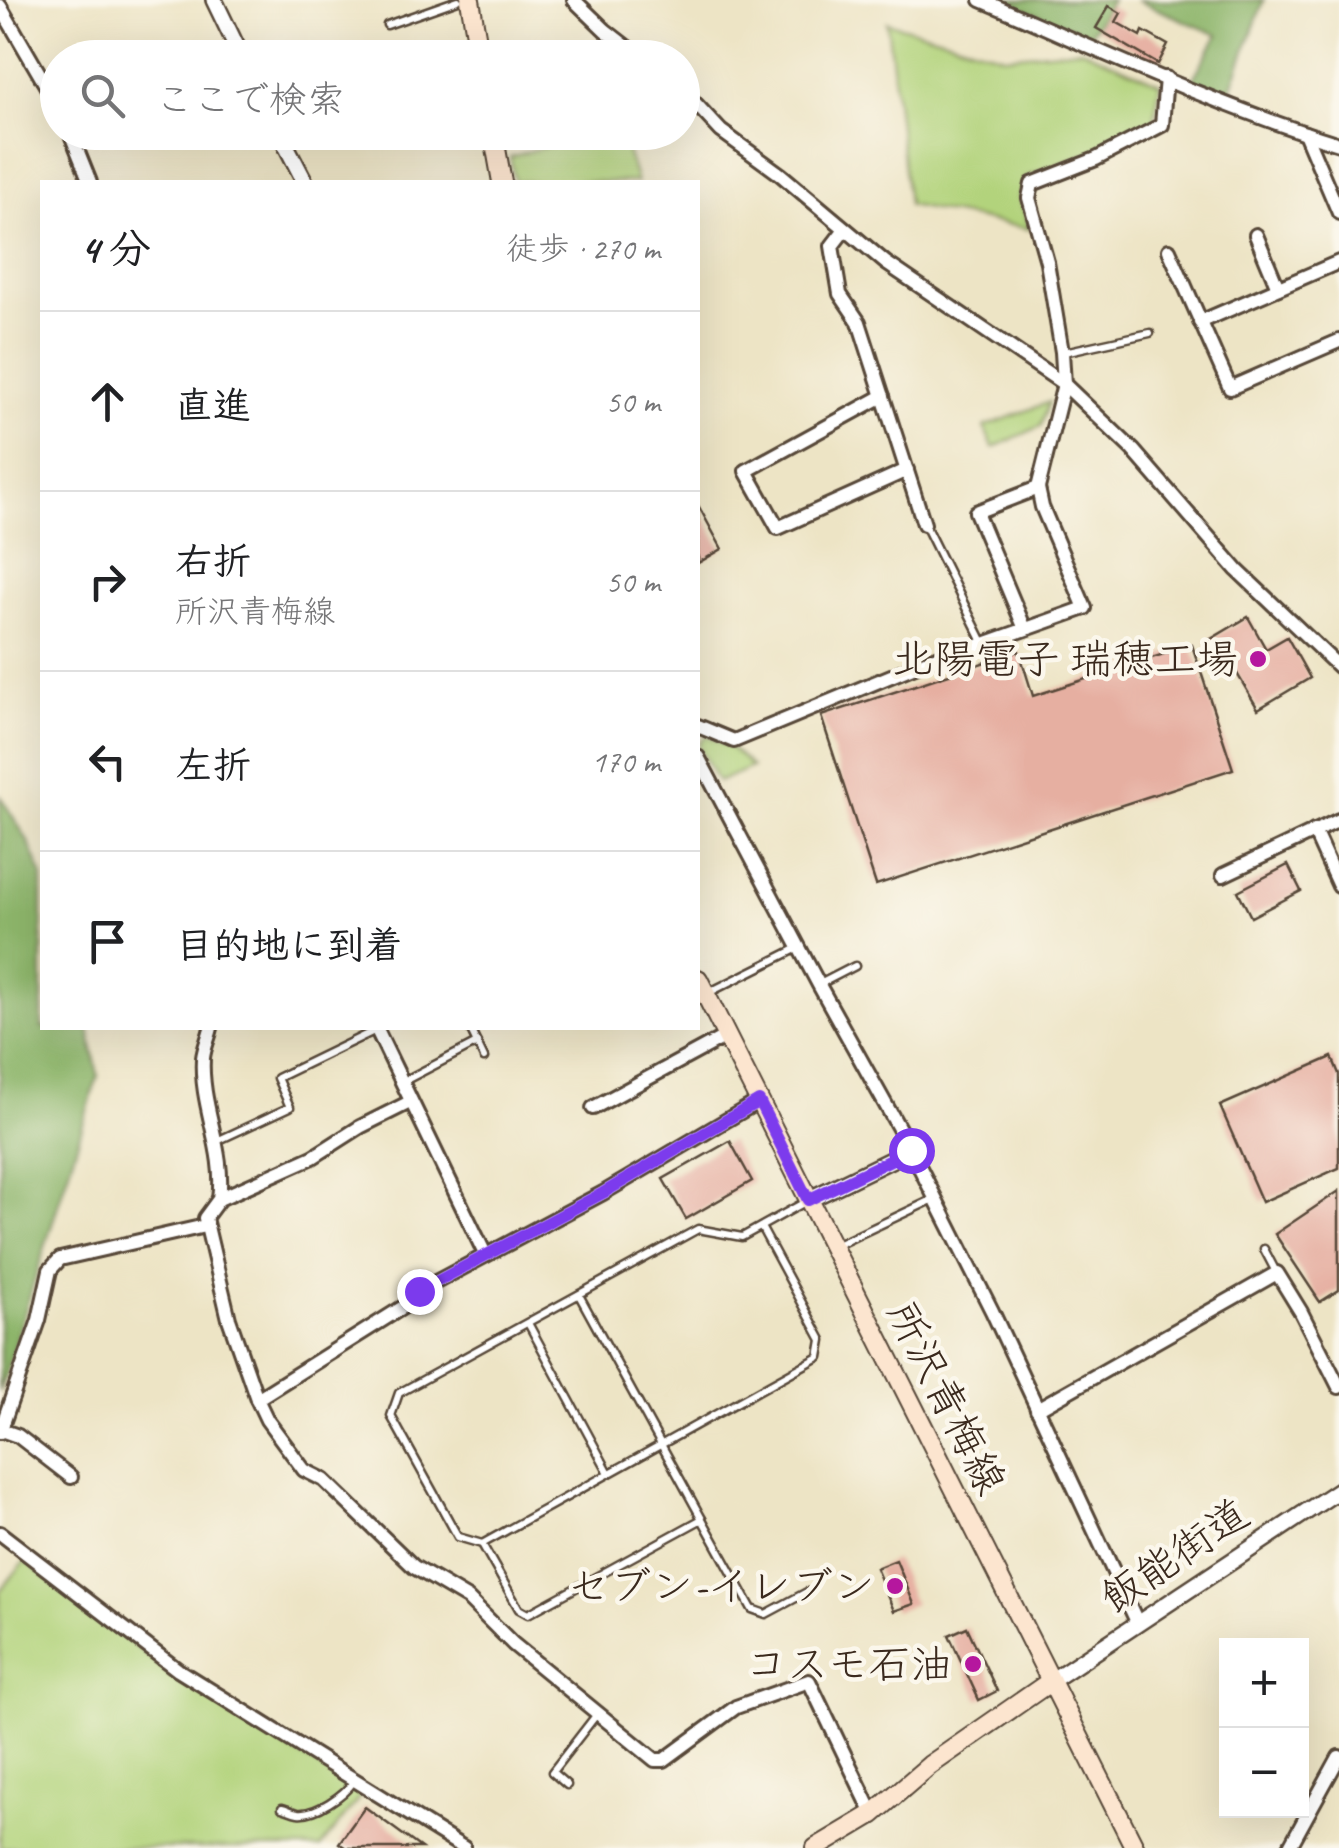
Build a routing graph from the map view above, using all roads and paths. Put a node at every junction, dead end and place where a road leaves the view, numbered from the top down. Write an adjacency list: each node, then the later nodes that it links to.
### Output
1 (233, 0): 6 (street)
2 (458, 0): 8 (lane)
3 (470, 0): 10 (main road)
4 (574, 0): 11 (street)
5 (981, 0): 13 (street)
6 (215, 3): 9 (street)
7 (0, 6): 12 (street)
8 (387, 25)
9 (233, 40)
10 (477, 40)
11 (618, 40)
12 (40, 75)
13 (1166, 78): 15 (street); 32 (street)
14 (700, 109): 24 (street)
15 (1305, 133): 16 (street); 23 (street)
16 (1339, 144)
17 (77, 150): 20 (street)
18 (288, 150): 21 (street)
19 (496, 150): 22 (main road)
20 (89, 180)
21 (304, 180)
22 (502, 180)
23 (1339, 213)
24 (845, 229): 33 (street); 34 (street)
25 (1256, 236): 28 (street)
26 (1169, 250): 29 (street)
27 (1339, 262): 28 (street)
28 (1278, 288): 29 (street)
29 (1200, 322): 31 (street)
30 (1150, 332): 32 (lane)
31 (1339, 342)
32 (1062, 352): 33 (street)
33 (1064, 384): 36 (street); 40 (street)
34 (883, 396): 35 (street); 35 (street)
35 (907, 470): 37 (street)
36 (1038, 488): 38 (street); 38 (street)
37 (924, 524): 39 (lane)
38 (1025, 629): 39 (street)
39 (984, 644): 41 (street)
40 (1339, 667)
41 (700, 727)
42 (700, 762): 47 (street)
43 (1339, 820): 44 (street)
44 (1314, 831): 45 (street); 46 (street)
45 (1222, 875)
46 (1339, 886)
47 (799, 947): 49 (street); 50 (lane)
48 (854, 966): 49 (lane)
49 (819, 985): 63 (street)
50 (701, 987): 55 (main road, 所沢青梅線)
51 (210, 1030): 62 (street)
52 (374, 1030): 62 (lane)
53 (376, 1030): 58 (street)
54 (471, 1031): 56 (lane)
55 (726, 1036): 59 (main road, 所沢青梅線); 61 (street)
56 (477, 1043): 57 (lane); 58 (lane)
57 (484, 1058)
58 (401, 1082): 60 (street)
59 (759, 1101): 66 (main road, 所沢青梅線); 71 (street)
60 (410, 1102): 64 (street); 71 (street)
61 (593, 1108)
62 (216, 1141): 64 (street)
63 (911, 1150): 65 (street); 66 (street)
64 (219, 1198): 67 (street)
65 (935, 1198): 69 (lane); 77 (street)
66 (808, 1200): 68 (lane); 69 (main road, 所沢青梅線)
67 (206, 1226): 76 (street); 78 (street)
68 (761, 1226): 73 (lane); 79 (lane)
69 (831, 1248): 88 (main road, 所沢青梅線)
70 (1264, 1249): 72 (lane)
71 (485, 1254): 76 (street)
72 (1276, 1274): 75 (street); 77 (street)
73 (579, 1295): 74 (lane); 79 (lane)
74 (528, 1323): 80 (lane); 85 (lane)
75 (1339, 1387)
76 (257, 1400): 89 (street)
77 (1037, 1410): 87 (street)
78 (0, 1431): 81 (street)
79 (661, 1444): 80 (lane); 83 (lane)
80 (609, 1474): 85 (lane)
81 (71, 1477)
82 (1335, 1497): 87 (street, 飯能街道)
83 (702, 1519): 85 (lane); 86 (lane)
84 (0, 1533): 91 (street)
85 (482, 1544)
86 (806, 1592)
87 (1138, 1624): 88 (street, 飯能街道)
88 (1051, 1681): 94 (main road); 97 (main road, 所沢青梅線)
89 (597, 1713): 92 (lane); 94 (street)
90 (1339, 1757): 98 (street)
91 (354, 1780): 93 (lane); 95 (street)
92 (567, 1786)
93 (282, 1808)
94 (873, 1814): 96 (main road)
95 (464, 1848)
96 (816, 1848)
97 (1134, 1848)
98 (1288, 1848)

